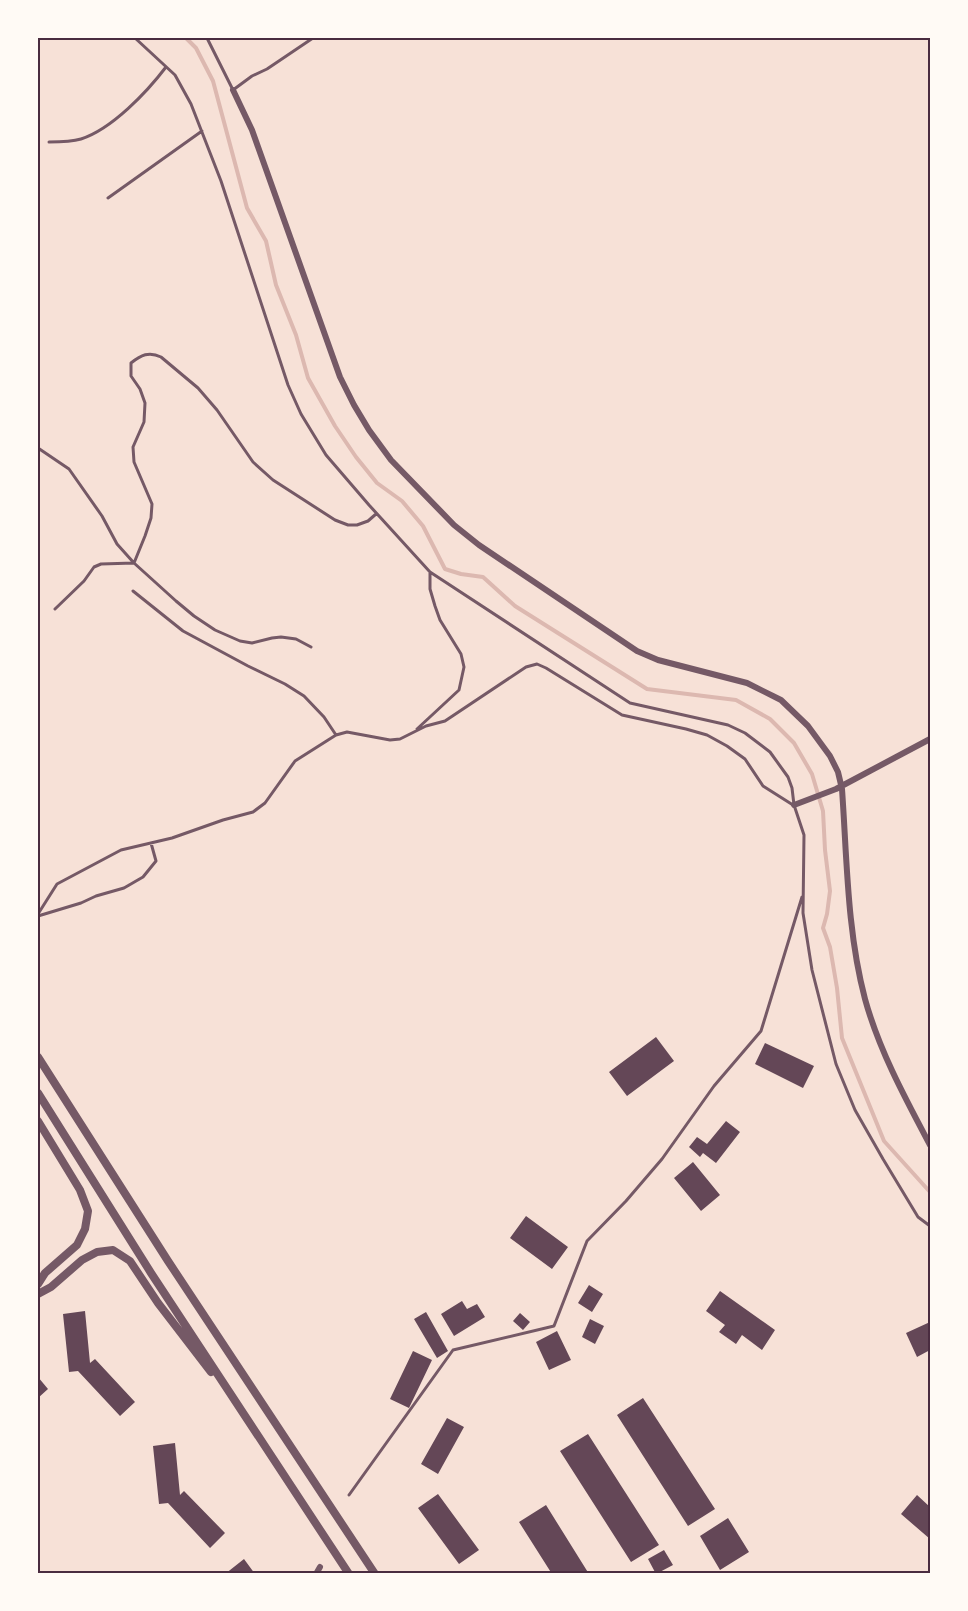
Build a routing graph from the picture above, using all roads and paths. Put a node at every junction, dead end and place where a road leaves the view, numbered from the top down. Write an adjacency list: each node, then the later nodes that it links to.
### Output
1 (135, 38): 4 (lane)
2 (207, 38): 5 (lane)
3 (313, 38): 5 (lane)
4 (166, 67): 6 (lane); 7 (lane)
5 (233, 90): 19 (street)
6 (202, 131): 8 (lane); 10 (lane)
7 (49, 142)
8 (108, 198)
9 (38, 448): 11 (lane)
10 (376, 514): 11 (lane); 12 (lane)
11 (134, 563): 14 (lane); 15 (lane)
12 (430, 572): 16 (lane); 20 (lane)
13 (133, 591): 17 (lane)
14 (55, 609)
15 (311, 647)
16 (413, 733): 17 (lane); 20 (lane)
17 (336, 735): 21 (lane)
18 (930, 739): 19 (street)
19 (838, 788): 20 (street); 27 (street)
20 (794, 805): 22 (lane)
21 (151, 843): 23 (lane); 23 (lane)
22 (803, 891): 28 (lane); 32 (lane)
23 (38, 915)
24 (38, 1057): 34 (street)
25 (38, 1093): 31 (street)
26 (38, 1121): 29 (street)
27 (930, 1145)
28 (930, 1226)
29 (38, 1284)
30 (38, 1294): 31 (street)
31 (255, 1430): 33 (street)
32 (348, 1494)
33 (349, 1574)
34 (375, 1574)

